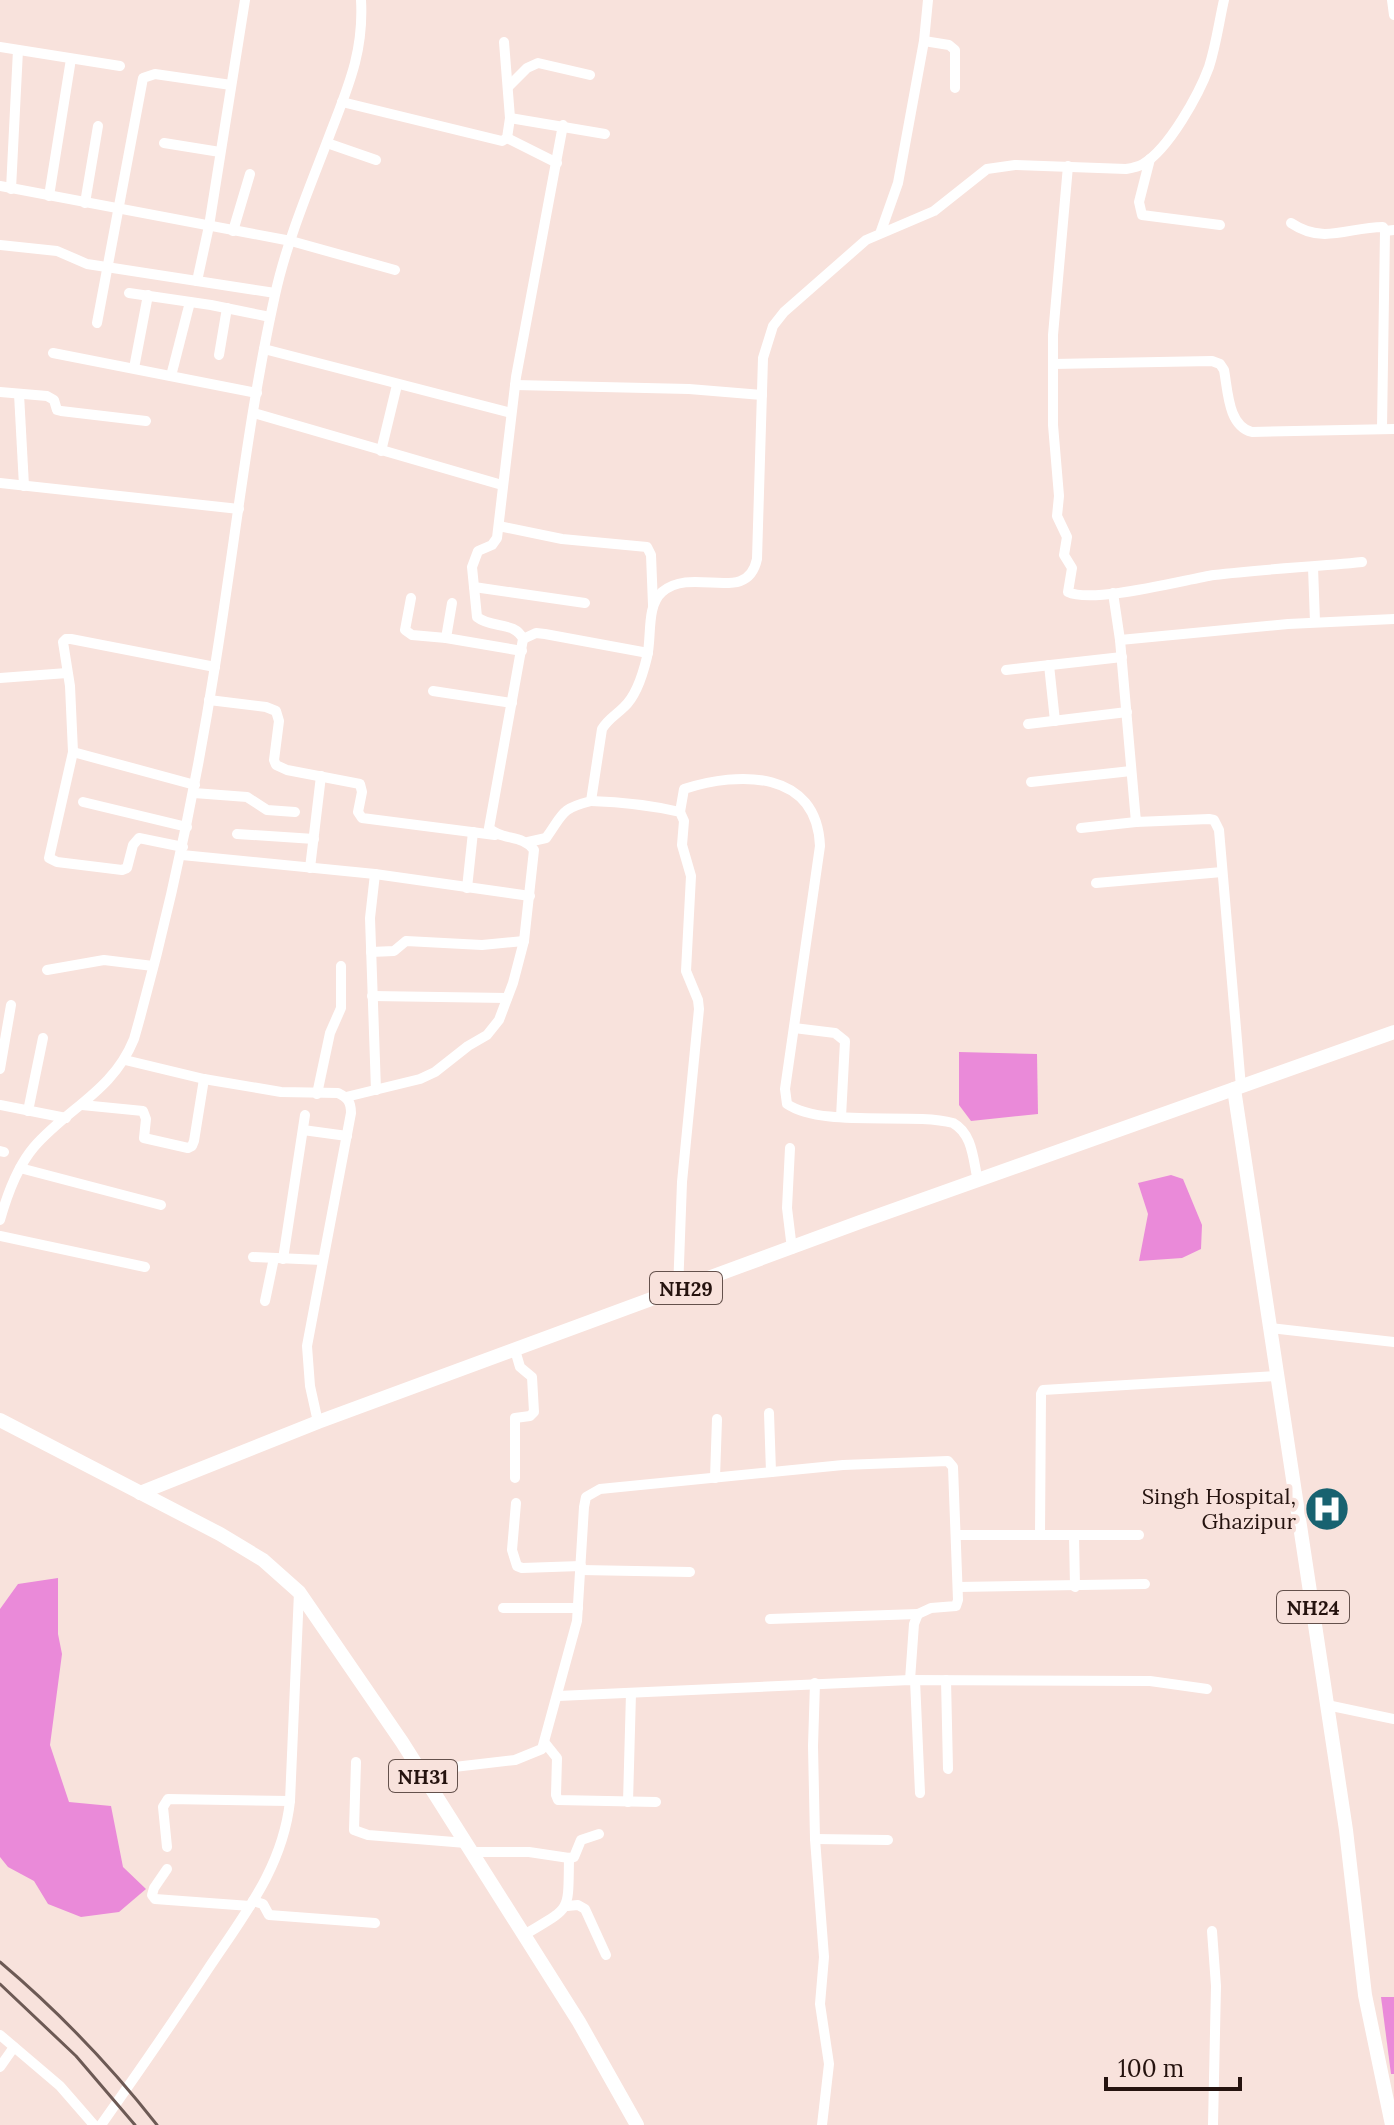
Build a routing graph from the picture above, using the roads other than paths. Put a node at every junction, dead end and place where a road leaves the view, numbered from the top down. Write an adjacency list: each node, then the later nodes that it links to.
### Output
1 (245, 0): 14 (street)
2 (361, 0): 17 (street)
3 (928, 0): 7 (street)
4 (1224, 0): 26 (street)
5 (1392, 0): 6 (street)
6 (1394, 15)
7 (924, 41): 16 (street); 40 (street)
8 (504, 42): 15 (street)
9 (0, 47): 10 (street)
10 (18, 50): 11 (street); 31 (street)
11 (71, 59): 12 (street); 32 (street)
12 (120, 66)
13 (590, 75): 15 (street)
14 (231, 85): 25 (street); 34 (street)
15 (508, 87): 18 (street)
16 (955, 88)
17 (342, 102): 22 (street); 24 (street)
18 (510, 118): 19 (street); 22 (street)
19 (563, 125): 21 (street); 28 (street)
20 (98, 126): 33 (street)
21 (605, 134)
22 (507, 138): 28 (street)
23 (164, 143): 25 (street)
24 (327, 143): 27 (street); 41 (street)
25 (220, 152): 37 (street)
26 (1150, 159): 29 (street); 36 (street)
27 (376, 160)
28 (557, 163): 60 (street)
29 (1068, 166): 40 (street); 56 (street)
30 (250, 174): 39 (street)
31 (5, 188): 32 (street)
32 (49, 196): 33 (street)
33 (85, 203): 34 (street)
34 (118, 209): 37 (street); 43 (street)
35 (1291, 223): 38 (street)
36 (1220, 225)
37 (209, 226): 39 (street); 45 (street)
38 (1389, 230): 68 (street)
39 (233, 231): 41 (street)
40 (881, 231): 64 (street)
41 (291, 241): 44 (street); 47 (street)
42 (0, 245): 43 (street)
43 (107, 266): 45 (street); 52 (street)
44 (395, 270)
45 (197, 281): 47 (street)
46 (129, 293): 48 (street)
47 (275, 293): 51 (street)
48 (148, 295): 49 (street); 57 (street)
49 (190, 302): 50 (street); 58 (street)
50 (227, 308): 51 (street); 55 (street)
51 (270, 317): 53 (street)
52 (97, 323)
53 (264, 349): 59 (street); 62 (street)
54 (53, 353): 57 (street)
55 (219, 355)
56 (1053, 364): 68 (street); 79 (street)
57 (134, 368): 58 (street)
58 (171, 376): 62 (street)
59 (397, 385): 66 (street); 70 (street)
60 (515, 385): 64 (street); 66 (street)
61 (0, 392): 63 (street)
62 (257, 393): 65 (street)
63 (19, 394): 67 (street); 73 (street)
64 (762, 395): 83 (street)
65 (254, 413): 70 (street); 74 (street)
66 (511, 413): 72 (street)
67 (146, 421)
68 (1382, 428): 69 (street)
69 (1394, 429)
70 (381, 451): 72 (street)
71 (0, 483): 73 (street)
72 (502, 485): 75 (street)
73 (24, 486): 74 (street)
74 (239, 509): 93 (street)
75 (499, 526): 78 (street); 83 (street)
76 (1362, 562): 77 (street)
77 (1313, 567): 79 (street); 85 (street)
78 (474, 587): 82 (street); 87 (street)
79 (1113, 593): 88 (street)
80 (411, 598): 86 (street)
81 (452, 603): 86 (street)
82 (585, 603)
83 (653, 608): 90 (street)
84 (1394, 619): 85 (street)
85 (1315, 622): 88 (street)
86 (446, 638): 89 (street)
87 (523, 639): 89 (street); 90 (street)
88 (1120, 640): 91 (street)
89 (522, 651): 99 (street)
90 (648, 653): 108 (street)
91 (1122, 657): 92 (street); 100 (street)
92 (1049, 665): 94 (street); 101 (street)
93 (215, 667): 95 (street); 98 (street)
94 (1006, 670)
95 (67, 673): 96 (street); 103 (street)
96 (0, 678)
97 (433, 691): 99 (street)
98 (209, 700): 105 (street); 107 (street)
99 (512, 703): 117 (street)
100 (1127, 712): 101 (street); 104 (street)
101 (1055, 721): 102 (street)
102 (1028, 724)
103 (73, 752): 107 (street); 120 (street)
104 (1131, 771): 106 (street); 112 (street)
105 (321, 776): 115 (street); 118 (street)
106 (1031, 782)
107 (194, 789): 110 (street); 113 (street)
108 (591, 801): 111 (street); 119 (street)
109 (83, 802): 113 (street)
110 (295, 812)
111 (680, 812): 135 (street); 165 (street)
112 (1136, 822): 114 (street); 122 (street)
113 (187, 827): 120 (street)
114 (1081, 828)
115 (473, 832): 117 (street); 125 (street)
116 (237, 834): 118 (street)
117 (495, 835): 119 (street)
118 (314, 839): 121 (street)
119 (528, 842): 126 (street)
120 (183, 851): 121 (street); 129 (street)
121 (310, 868): 123 (street)
122 (1222, 872): 124 (street); 141 (street)
123 (375, 874): 125 (street); 128 (street)
124 (1096, 883)
125 (467, 888): 126 (street)
126 (530, 896): 127 (street)
127 (524, 941): 128 (street); 133 (street)
128 (371, 952): 132 (street)
129 (153, 966): 131 (street); 138 (street)
130 (341, 966): 143 (street)
131 (47, 970)
132 (372, 996): 133 (street); 142 (street)
133 (507, 998): 142 (street)
134 (11, 1005): 139 (street)
135 (794, 1028): 149 (street); 149 (street)
136 (1394, 1032): 141 (highway)
137 (43, 1038): 147 (street)
138 (125, 1060): 140 (street); 146 (street)
139 (0, 1069)
140 (204, 1079): 143 (street); 146 (street)
141 (1238, 1088): 155 (highway, NH29); 167 (highway, NH24)
142 (376, 1090): 144 (street)
143 (317, 1094): 144 (street)
144 (346, 1097): 152 (street)
145 (0, 1105): 147 (street)
146 (82, 1105): 150 (street)
147 (28, 1111): 150 (street)
148 (305, 1115): 151 (street)
149 (841, 1117): 155 (street)
150 (66, 1118): 154 (street)
151 (303, 1130): 152 (street); 162 (street)
152 (347, 1136): 163 (street)
153 (790, 1148): 160 (street)
154 (20, 1168): 156 (street); 157 (street)
155 (978, 1181): 160 (highway, NH29)
156 (161, 1205)
157 (2, 1206): 158 (street)
158 (0, 1220)
159 (0, 1236): 164 (street)
160 (792, 1249): 165 (highway, NH29)
161 (253, 1257): 162 (street)
162 (278, 1258): 163 (street); 166 (street)
163 (322, 1260): 174 (street)
164 (145, 1267)
165 (678, 1291): 169 (highway, NH29)
166 (265, 1301)
167 (1270, 1328): 168 (street); 170 (highway, NH24)
168 (1394, 1342)
169 (515, 1350): 174 (highway, NH29); 176 (street)
170 (1277, 1376): 181 (street); 200 (highway, NH24)
171 (769, 1413): 175 (street)
172 (717, 1419): 177 (street)
173 (0, 1420): 178 (highway, NH31)
174 (318, 1422): 178 (highway, NH29)
175 (771, 1472): 177 (street); 180 (street)
176 (515, 1478)
177 (715, 1478): 184 (street)
178 (140, 1493): 189 (highway, NH31)
179 (516, 1503): 184 (street)
180 (957, 1535): 181 (street); 187 (street)
181 (1040, 1535): 182 (street)
182 (1074, 1535): 183 (street); 188 (street)
183 (1139, 1535)
184 (581, 1568): 185 (street); 191 (street)
185 (690, 1572)
186 (1145, 1584): 188 (street)
187 (958, 1587): 188 (street); 192 (street)
188 (1075, 1587)
189 (299, 1592): 205 (highway, NH31); 207 (street)
190 (503, 1608): 191 (street)
191 (578, 1608): 199 (street)
192 (918, 1614): 193 (street); 194 (street)
193 (770, 1619)
194 (912, 1680): 195 (street); 196 (street); 206 (street)
195 (946, 1680): 197 (street); 204 (street)
196 (815, 1683): 198 (street); 211 (street)
197 (1207, 1689)
198 (631, 1693): 199 (street); 208 (street)
199 (558, 1696): 202 (street)
200 (1327, 1705): 201 (street); 231 (highway, NH24)
201 (1394, 1719)
202 (545, 1743): 205 (street); 208 (street)
203 (356, 1762): 214 (street)
204 (948, 1769)
205 (420, 1771): 214 (highway, NH31)
206 (920, 1793)
207 (290, 1801): 213 (street); 217 (street)
208 (628, 1802): 209 (street)
209 (656, 1802)
210 (599, 1834): 215 (street)
211 (815, 1839): 212 (street); 229 (street)
212 (888, 1840)
213 (167, 1847)
214 (468, 1848): 215 (street); 221 (highway, NH31)
215 (569, 1858): 218 (street)
216 (167, 1869): 217 (street)
217 (252, 1903): 219 (street); 227 (street)
218 (567, 1906): 221 (street); 222 (street)
219 (375, 1923)
220 (1212, 1931): 230 (street)
221 (524, 1935): 228 (highway, NH31)
222 (606, 1955)
223 (0, 2035): 224 (street)
224 (14, 2047): 225 (street); 226 (street)
225 (0, 2067)
226 (94, 2125)
227 (101, 2125)
228 (637, 2125)
229 (822, 2125)
230 (1213, 2125)
231 (1392, 2125)

